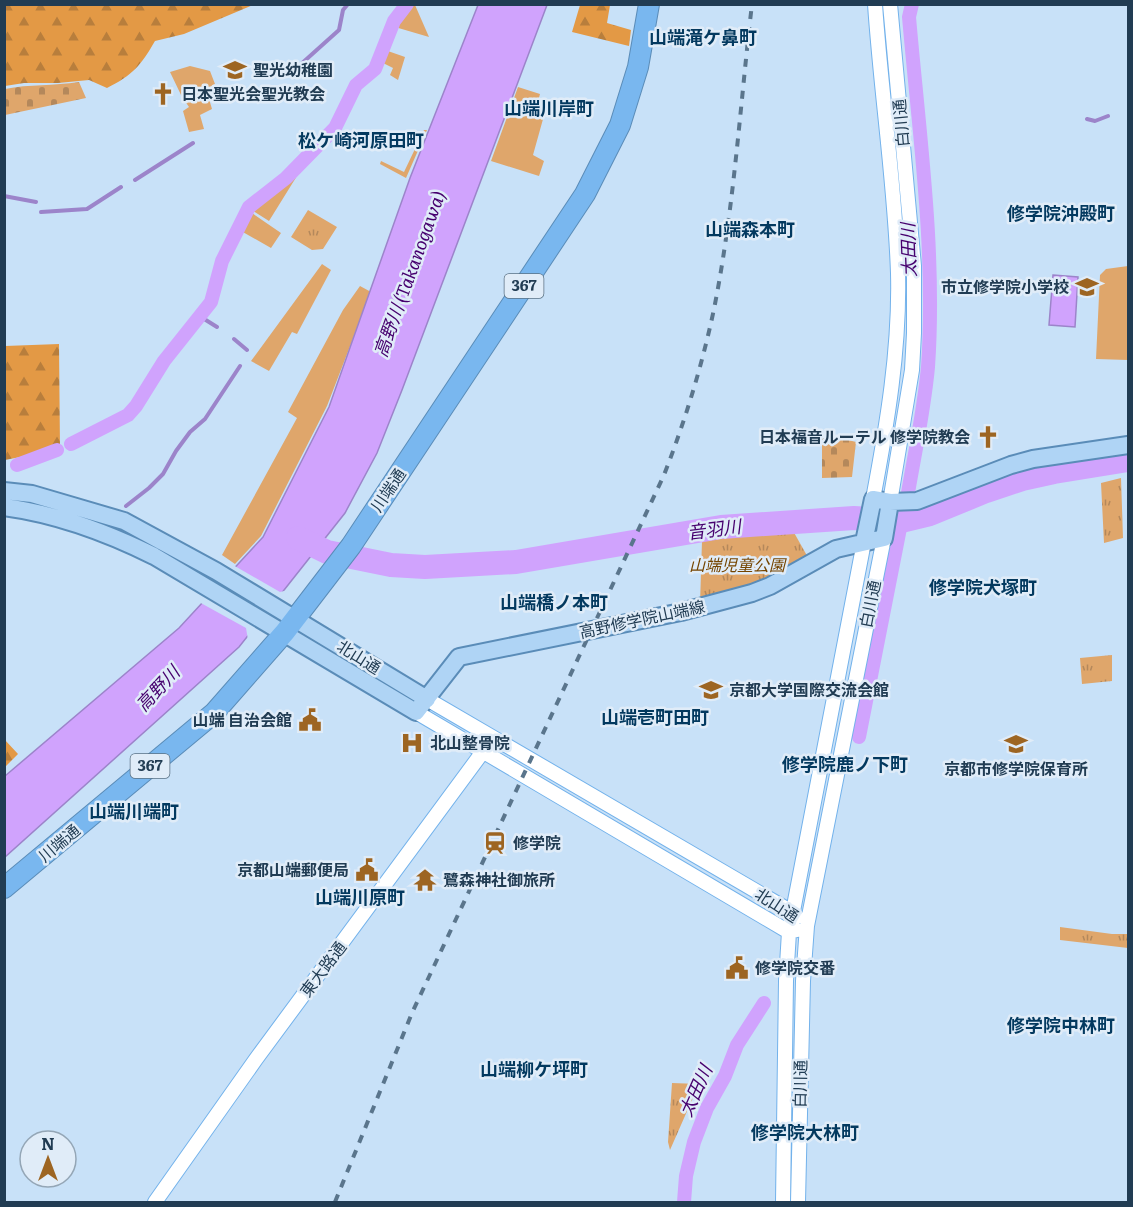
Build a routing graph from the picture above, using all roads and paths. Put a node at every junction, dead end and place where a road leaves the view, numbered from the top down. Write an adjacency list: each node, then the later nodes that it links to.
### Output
1 (649, 4): 11 (highway, 川端通 / 367)
2 (875, 4): 6 (street, 白川通)
3 (891, 4): 7 (street, 白川通)
4 (1128, 445): 7 (main road)
5 (4, 491): 11 (main road, 北山通)
6 (872, 504): 7 (main road); 10 (main road, 白川通)
7 (889, 506): 9 (main road, 白川通)
8 (4, 507): 11 (main road, 北山通)
9 (884, 533): 10 (main road, 高野修学院山端線); 17 (street, 白川通)
10 (866, 536): 12 (main road, 高野修学院山端線); 16 (street, 白川通)
11 (286, 623): 12 (main road, 北山通); 15 (highway, 川端通 / 367)
12 (421, 705): 13 (street, 北山通); 14 (street, 北山通)
13 (493, 738): 14 (street, 東大路通); 16 (street, 北山通)
14 (484, 752): 18 (street, 北山通); 19 (street, 東大路通)
15 (4, 888)
16 (792, 912): 17 (street, 北山通); 18 (street, 白川通)
17 (807, 926): 18 (street, 北山通); 21 (street, 白川通)
18 (789, 932): 20 (street, 白川通)
19 (155, 1203)
20 (783, 1203)
21 (798, 1203)

